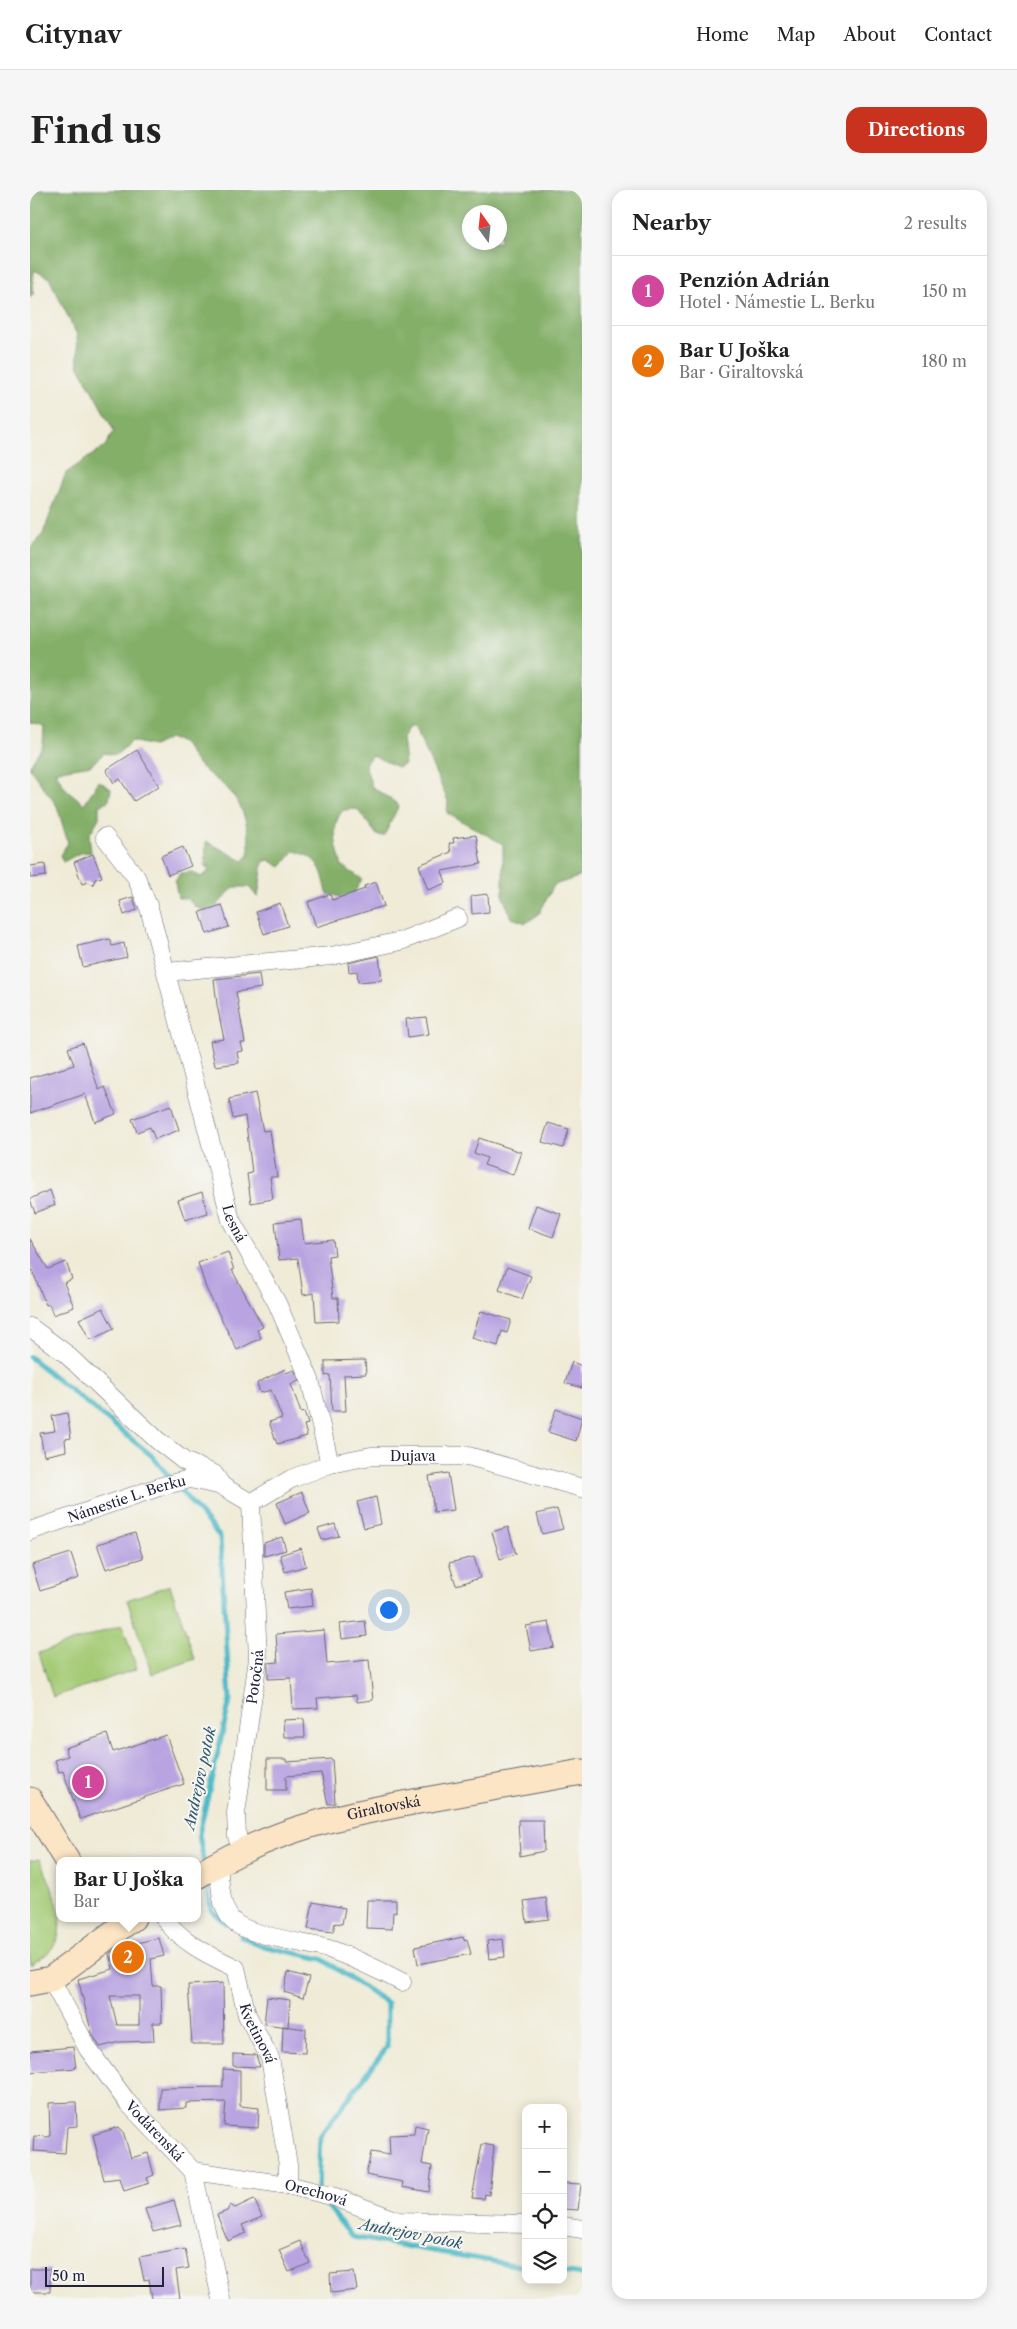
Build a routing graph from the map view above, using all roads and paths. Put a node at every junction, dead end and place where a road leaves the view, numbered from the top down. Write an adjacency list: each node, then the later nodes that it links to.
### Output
1 (105, 837): 3 (street, Lesná)
2 (458, 918): 3 (street)
3 (167, 972): 5 (street, Lesná)
4 (30, 1327): 6 (street)
5 (330, 1464): 7 (street, Dujava); 8 (street, Dujava)
6 (222, 1486): 8 (street, Námestie L. Berku); 9 (street, Námestie L. Berku)
7 (582, 1488)
8 (251, 1503): 12 (street, Potočná)
9 (30, 1531)
10 (582, 1772): 12 (street, Giraltovská)
11 (30, 1800): 13 (street)
12 (241, 1850): 14 (street, Giraltovská)
13 (65, 1857)
14 (217, 1863): 15 (street, Giraltovská); 20 (street)
15 (201, 1873)
16 (119, 1922): 18 (street)
17 (167, 1922): 22 (street, Kvetinová)
18 (105, 1926): 19 (street)
19 (41, 1981): 21 (street, Vodárenská)
20 (402, 1982)
21 (193, 2171): 22 (street, Orechová); 26 (street, Vodárenská)
22 (295, 2187): 23 (street, Orechová)
23 (522, 2224)
24 (567, 2227): 25 (street)
25 (582, 2229)
26 (221, 2299)

